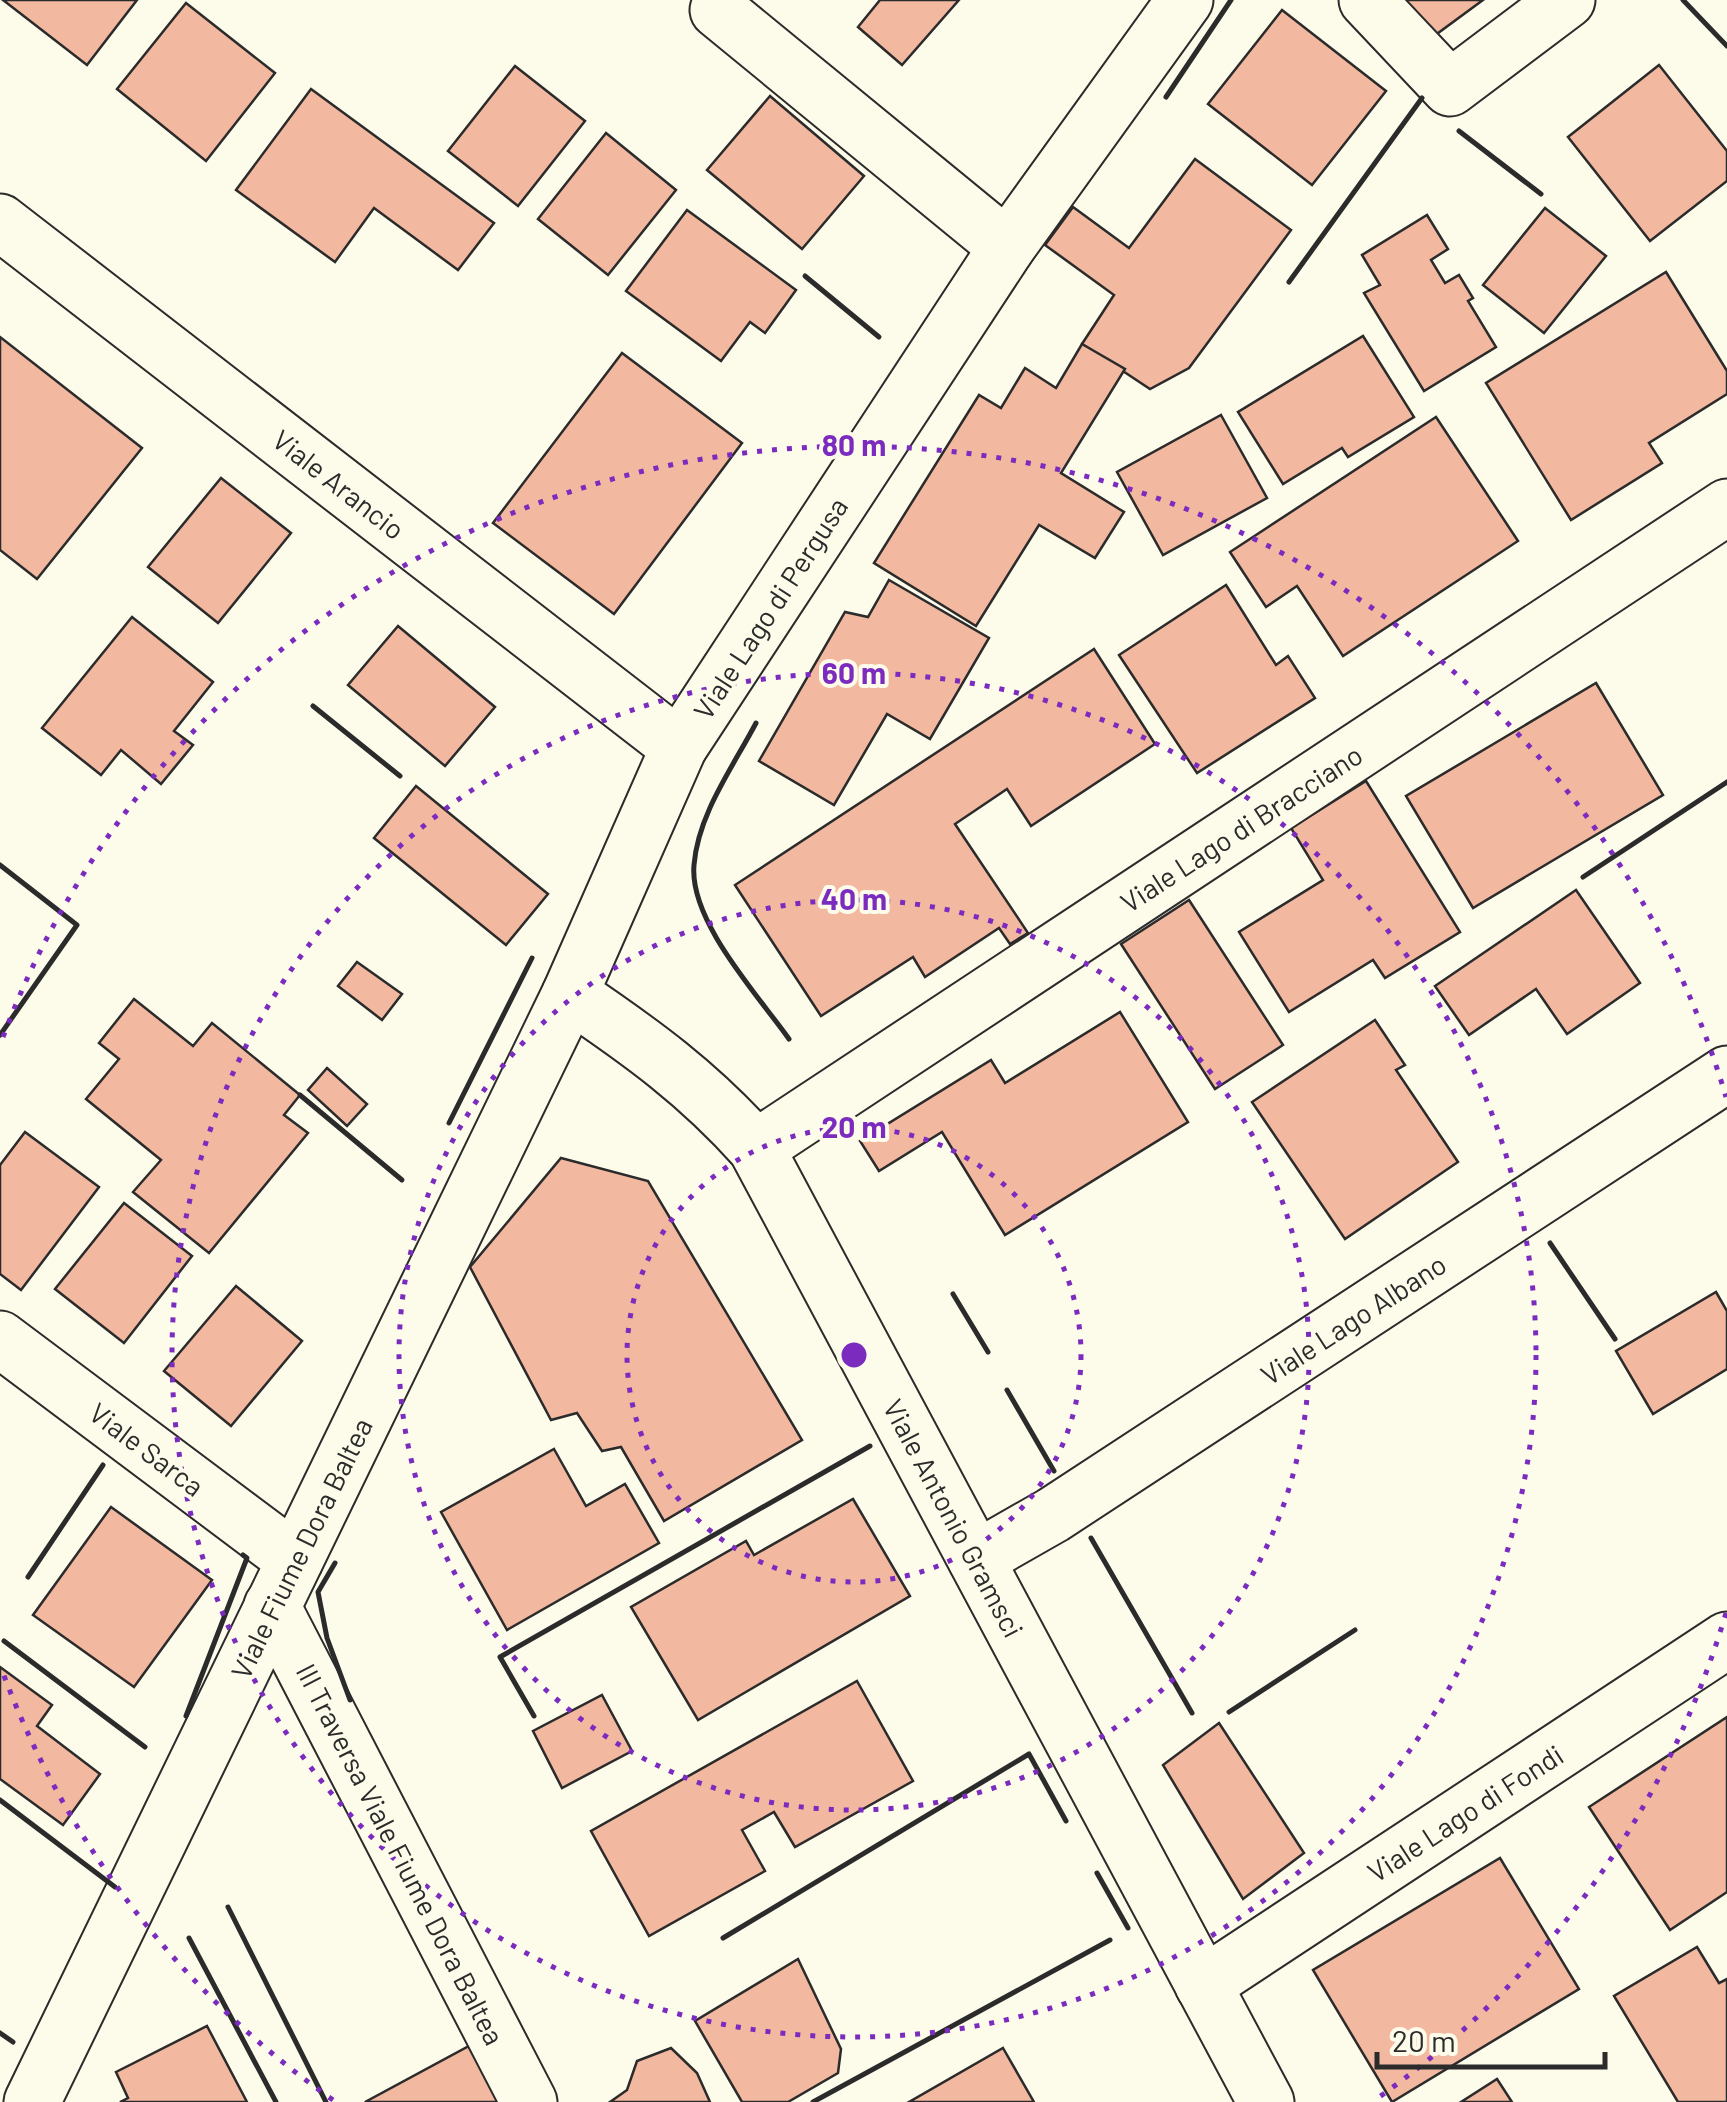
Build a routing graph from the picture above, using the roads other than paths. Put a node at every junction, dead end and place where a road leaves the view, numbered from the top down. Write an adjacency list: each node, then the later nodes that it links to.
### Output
1 (1185, 0): 6 (street, Viale Lago di Pergusa)
2 (1367, 0): 3 (street)
3 (1567, 0)
4 (718, 10): 6 (street)
5 (0, 222): 8 (street, Viale Arancio)
6 (1008, 247): 8 (street, Viale Lago di Pergusa)
7 (1727, 508): 11 (street, Viale Lago di Bracciano)
8 (679, 747): 9 (street, Viale Lago di Pergusa)
9 (570, 994): 11 (street, Viale Antonio Gramsci); 14 (street, Viale Fiume Dora Baltea)
10 (1727, 1074): 13 (street, Viale Lago Albano)
11 (756, 1148): 13 (street, Viale Antonio Gramsci)
12 (0, 1338): 14 (street, Viale Sarca)
13 (976, 1559): 16 (street, Viale Antonio Gramsci)
14 (283, 1583): 17 (street, Viale Fiume Dora Baltea); 18 (street, III Traversa Viale Fiume Dora Baltea)
15 (1727, 1640): 16 (street, Viale Lago di Fondi)
16 (1203, 1986): 19 (street, Viale Antonio Gramsci)
17 (32, 2102)
18 (530, 2102)
19 (1266, 2102)

